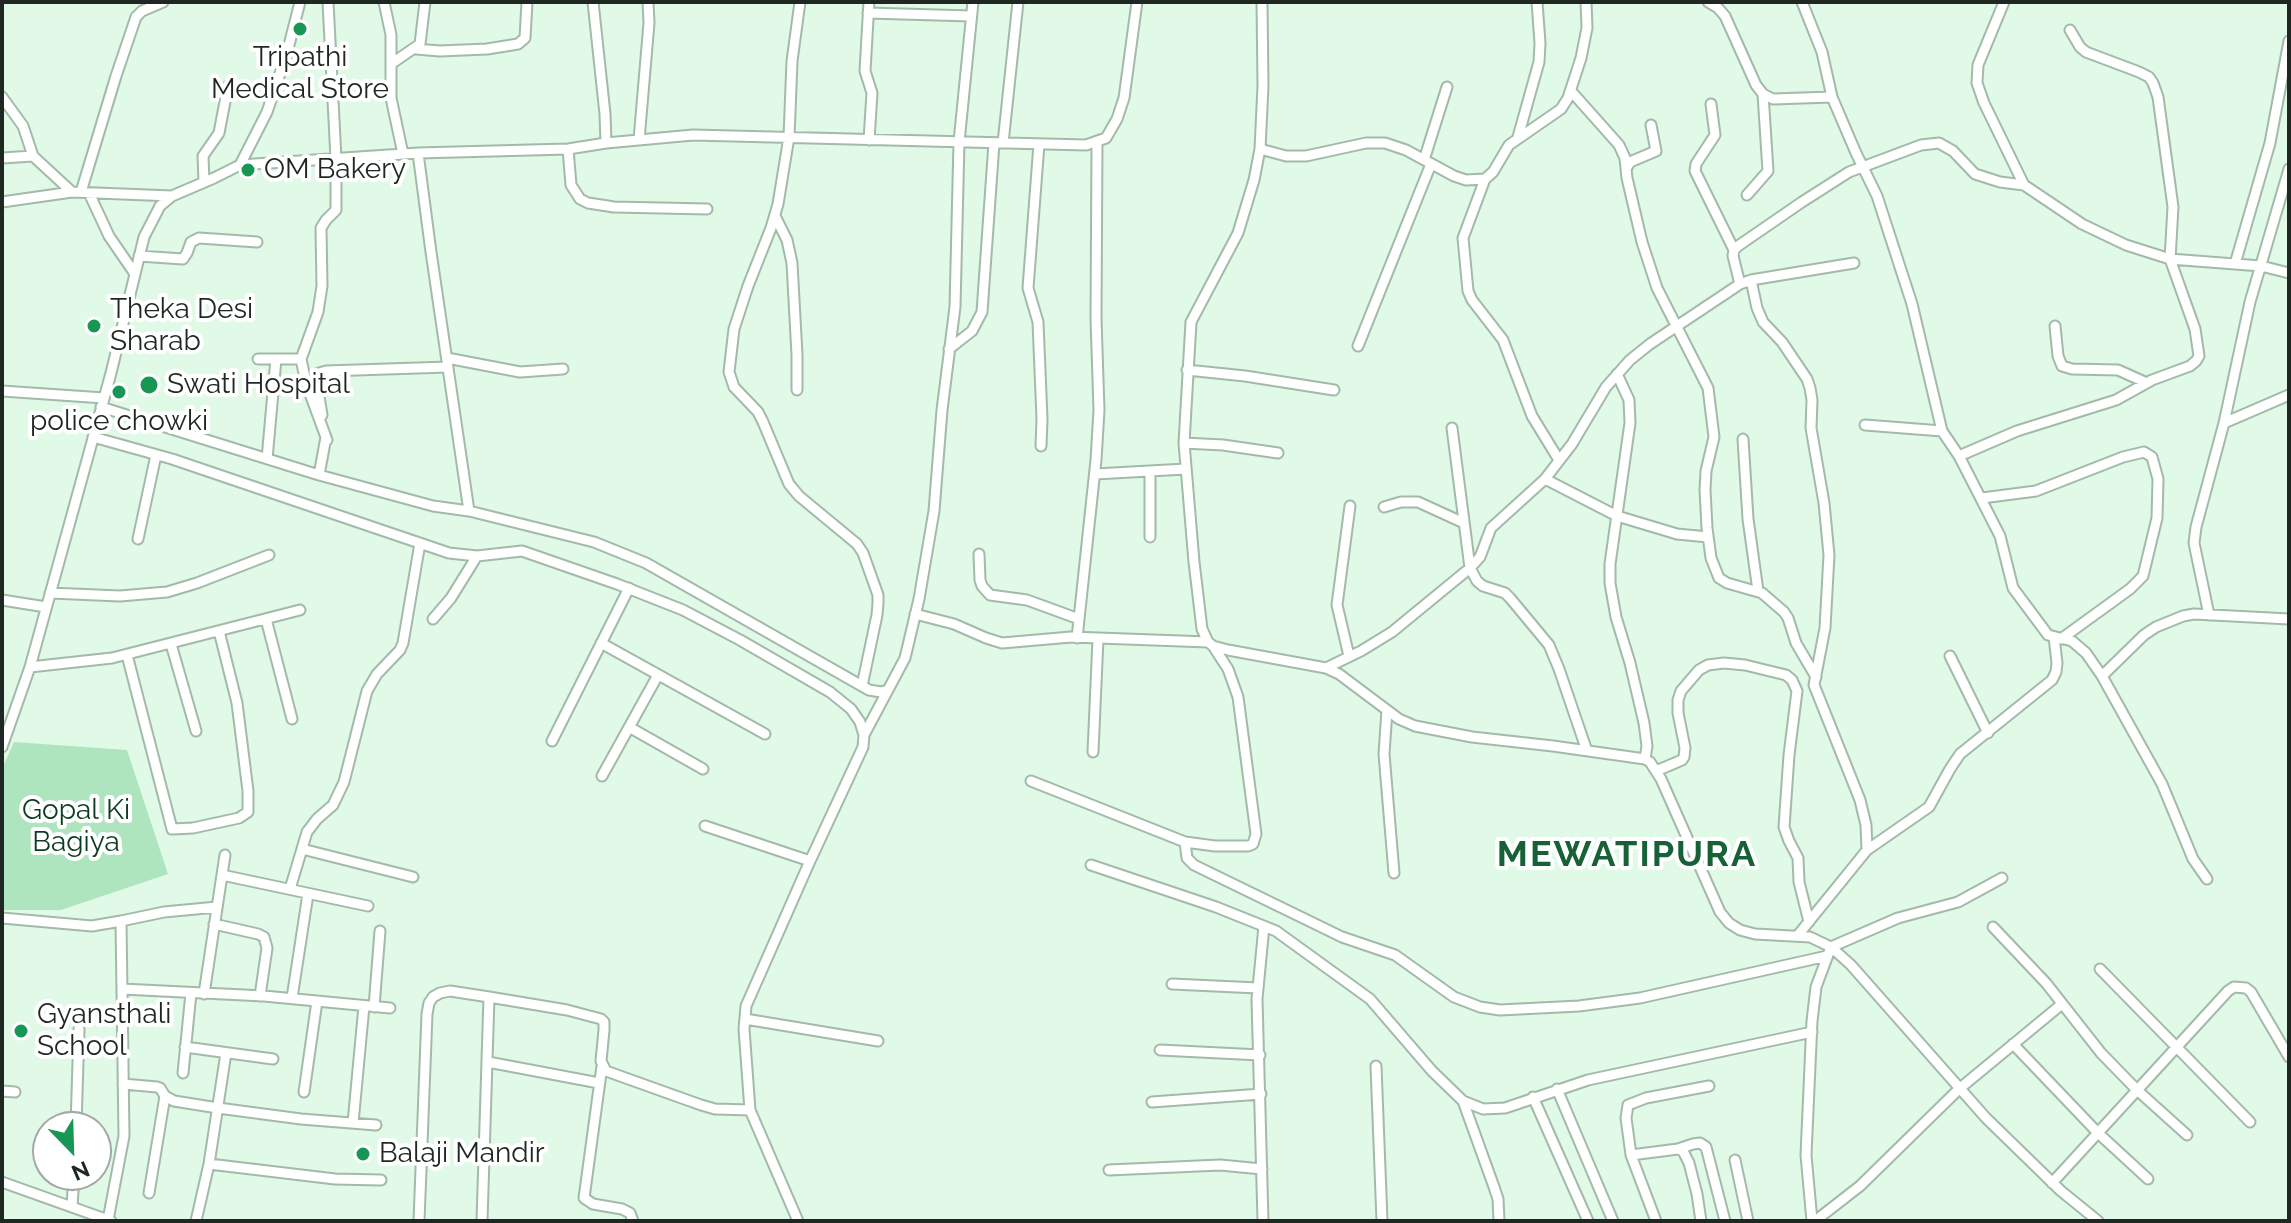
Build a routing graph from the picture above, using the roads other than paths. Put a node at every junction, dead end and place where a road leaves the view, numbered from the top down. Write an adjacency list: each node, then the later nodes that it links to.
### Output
1 (163, 2): 57 (street)
2 (300, 2): 50 (street)
3 (328, 2): 48 (street)
4 (384, 2): 24 (street)
5 (425, 2): 23 (street)
6 (527, 2): 23 (street)
7 (593, 2): 39 (street)
8 (648, 2): 35 (street)
9 (800, 2): 33 (street)
10 (973, 2): 20 (street)
11 (1018, 2): 40 (street)
12 (1137, 2): 38 (street)
13 (1262, 2): 43 (street)
14 (1537, 2): 34 (street)
15 (1586, 2): 27 (street)
16 (1708, 2): 28 (street)
17 (1802, 2): 30 (street)
18 (1999, 3): 56 (street)
19 (868, 8): 20 (street); 36 (street)
20 (971, 16): 37 (street)
21 (2070, 30): 66 (street)
22 (2289, 41): 68 (street)
23 (416, 49): 24 (street)
24 (391, 64): 45 (street)
25 (228, 86): 55 (street)
26 (1447, 87): 49 (street)
27 (1571, 91): 34 (street); 52 (street)
28 (1763, 94): 30 (street); 58 (street)
29 (2, 97): 46 (street)
30 (1832, 97): 51 (street)
31 (1711, 104): 64 (street)
32 (1651, 125): 52 (street)
33 (789, 137): 35 (street); 36 (street); 62 (street)
34 (1518, 137): 54 (street)
35 (639, 140): 39 (street)
36 (869, 140): 37 (street)
37 (959, 142): 40 (street); 76 (street)
38 (1097, 142): 41 (street); 106 (street)
39 (606, 143): 42 (street)
40 (998, 143): 41 (street); 76 (street)
41 (1039, 144): 98 (street)
42 (568, 149): 44 (street); 61 (street)
43 (1260, 149): 49 (street); 82 (street)
44 (418, 153): 45 (street); 80 (street)
45 (403, 154): 48 (street)
46 (33, 156): 47 (street); 57 (street)
47 (2, 158)
48 (336, 159): 50 (street); 79 (street)
49 (1428, 162): 54 (street); 75 (street)
50 (240, 165): 55 (street)
51 (1862, 166): 56 (street); 64 (street); 93 (street)
52 (1626, 169): 73 (street)
53 (2289, 169): 69 (street)
54 (1485, 179): 103 (street)
55 (204, 182): 59 (street)
56 (2024, 185): 66 (street)
57 (81, 192): 59 (street); 60 (street); 71 (street)
58 (1747, 195)
59 (172, 196): 65 (street)
60 (2, 202)
61 (707, 209)
62 (775, 216): 85 (street); 150 (street)
63 (257, 242): 65 (street)
64 (1734, 250): 72 (street)
65 (139, 256): 71 (street)
66 (2170, 259): 68 (street); 84 (street)
67 (1854, 263): 72 (street)
68 (2235, 264): 69 (street)
69 (2261, 266): 70 (street); 90 (street)
70 (2289, 273)
71 (135, 274): 89 (street)
72 (1745, 282): 73 (street); 149 (street)
73 (1676, 326): 83 (street); 116 (street)
74 (2055, 326): 84 (street)
75 (1358, 346)
76 (949, 349): 129 (street)
77 (258, 359): 78 (street)
78 (276, 359): 79 (street); 102 (street)
79 (301, 359): 96 (street)
80 (448, 363): 81 (street); 96 (street); 112 (street)
81 (563, 369)
82 (1187, 370): 86 (street); 97 (street)
83 (1617, 374): 103 (street); 113 (street)
84 (2147, 383): 101 (street)
85 (797, 390)
86 (1334, 390)
87 (2, 391): 89 (street)
88 (2289, 395): 90 (street)
89 (103, 403): 94 (street); 102 (street)
90 (2224, 423): 130 (street)
91 (1865, 425): 93 (street)
92 (1452, 428): 114 (street)
93 (1942, 431): 101 (street)
94 (93, 437): 100 (street); 125 (street)
95 (1743, 439): 124 (street)
96 (327, 440): 107 (street)
97 (1184, 443): 99 (street); 104 (street)
98 (1041, 446)
99 (1278, 453)
100 (156, 455): 117 (street); 118 (street)
101 (1959, 456): 109 (street)
102 (267, 459): 107 (street)
103 (1559, 460): 108 (street)
104 (1186, 469): 105 (street); 141 (street)
105 (1150, 471): 106 (street); 115 (street)
106 (1095, 474): 133 (street)
107 (319, 475): 112 (street)
108 (1545, 479): 113 (street); 122 (street)
109 (1982, 498): 137 (street); 137 (street)
110 (1350, 506): 143 (street)
111 (1384, 507): 114 (street)
112 (469, 511): 150 (street)
113 (1617, 516): 116 (street); 163 (street)
114 (1464, 523): 122 (street)
115 (1150, 537)
116 (1708, 537): 124 (street)
117 (138, 539)
118 (420, 543): 121 (street); 170 (street)
119 (979, 554): 133 (street)
120 (269, 555): 125 (street)
121 (477, 556): 123 (street); 132 (street)
122 (1470, 568): 143 (street); 161 (street)
123 (629, 588): 139 (street); 158 (street)
124 (1758, 591): 149 (street)
125 (50, 593): 127 (street)
126 (2, 600): 127 (street)
127 (46, 607): 145 (street)
128 (300, 610): 131 (street)
129 (915, 614): 136 (street); 151 (street)
130 (2209, 615): 134 (street); 148 (street)
131 (266, 619): 135 (street); 153 (street)
132 (433, 619)
133 (1079, 619): 136 (street)
134 (2289, 619)
135 (219, 631): 140 (street); 142 (street)
136 (1077, 638): 138 (street)
137 (2058, 638): 148 (street); 156 (street)
138 (1098, 639): 141 (street); 162 (street)
139 (601, 643): 147 (street); 159 (street)
140 (171, 644): 142 (street); 155 (street)
141 (1211, 644): 146 (street); 169 (street)
142 (127, 655): 145 (street)
143 (1349, 656): 146 (street)
144 (1950, 656): 156 (street)
145 (30, 667): 160 (street)
146 (1326, 668): 152 (street)
147 (658, 675): 154 (street); 157 (street)
148 (2102, 676): 179 (street)
149 (1816, 677): 171 (street)
150 (862, 686): 151 (street)
151 (888, 690): 158 (street)
152 (1387, 710): 161 (street); 175 (street)
153 (292, 719)
154 (629, 727): 164 (street); 166 (street)
155 (196, 731)
156 (1988, 733): 171 (street)
157 (765, 734)
158 (864, 735): 173 (street)
159 (552, 741)
160 (2, 747)
161 (1587, 751): 163 (street)
162 (1093, 752)
163 (1645, 759): 165 (street)
164 (703, 769)
165 (1656, 771): 186 (street); 191 (street)
166 (602, 776)
167 (1031, 781): 169 (street)
168 (705, 826): 173 (street)
169 (1185, 842): 192 (street)
170 (302, 849): 177 (street); 180 (street)
171 (1867, 850): 186 (street)
172 (225, 855): 176 (street)
173 (810, 861): 206 (street)
174 (1091, 865): 188 (street)
175 (1394, 873)
176 (222, 875): 180 (street); 183 (street)
177 (413, 877)
178 (2002, 878): 192 (street)
179 (2207, 879)
180 (290, 889): 181 (street)
181 (308, 894): 182 (street); 201 (street)
182 (368, 906)
183 (217, 907): 185 (street); 187 (street)
184 (2, 918): 185 (street)
185 (121, 921): 196 (street)
186 (1809, 922): 191 (street)
187 (214, 924): 198 (street); 199 (street)
188 (1264, 926): 195 (street); 234 (street)
189 (1993, 927): 203 (street)
190 (380, 931): 204 (street)
191 (1798, 935): 192 (street)
192 (1829, 952): 208 (street); 226 (street)
193 (2100, 969): 212 (street)
194 (1172, 984): 195 (street)
195 (1258, 988): 215 (street)
196 (122, 989): 197 (street); 223 (street)
197 (191, 993): 198 (street); 211 (street)
198 (204, 994): 199 (street)
199 (260, 996): 201 (street)
200 (489, 997): 218 (street); 219 (street); 259 (street)
201 (292, 998): 202 (street)
202 (317, 1001): 204 (street); 230 (street)
203 (2062, 1004): 210 (street); 227 (street)
204 (369, 1006): 205 (street); 240 (street)
205 (390, 1008)
206 (745, 1019): 209 (street); 237 (street)
207 (79, 1029): 238 (street)
208 (1812, 1032): 225 (street); 272 (street)
209 (878, 1041)
210 (2013, 1044): 226 (street); 242 (street)
211 (185, 1047): 214 (street); 221 (street)
212 (2176, 1047): 216 (street); 227 (street); 239 (street)
213 (1160, 1050): 215 (street)
214 (226, 1053): 217 (street); 236 (street)
215 (1260, 1055): 231 (street)
216 (2289, 1057)
217 (273, 1059)
218 (488, 1062): 222 (street); 260 (street)
219 (602, 1066): 222 (street); 237 (street)
220 (1376, 1066): 264 (street)
221 (183, 1073)
222 (599, 1083): 261 (street)
223 (123, 1084): 232 (street); 257 (street)
224 (1709, 1086): 245 (street)
225 (1557, 1089): 233 (street); 267 (street)
226 (1959, 1089): 253 (street); 272 (street)
227 (2137, 1090): 242 (street); 243 (street)
228 (2, 1091): 229 (street)
229 (15, 1092)
230 (304, 1092)
231 (1261, 1094): 235 (street); 248 (street)
232 (165, 1096): 236 (street); 255 (street)
233 (1533, 1097): 234 (street); 266 (street)
234 (1463, 1101): 265 (street)
235 (1152, 1102)
236 (218, 1108): 240 (street); 247 (street)
237 (750, 1110): 262 (street)
238 (76, 1111)
239 (2250, 1122)
240 (353, 1123): 241 (street)
241 (376, 1125)
242 (2098, 1133): 250 (street); 253 (street)
243 (2187, 1135)
244 (1678, 1149): 245 (street); 269 (street); 270 (street)
245 (1631, 1155): 268 (street)
246 (1735, 1160): 271 (street)
247 (209, 1164): 251 (street); 258 (street)
248 (1262, 1169): 249 (street); 263 (street)
249 (1109, 1170)
250 (2148, 1179)
251 (381, 1180)
252 (2, 1182): 256 (street)
253 (2052, 1183): 273 (street)
254 (73, 1191): 256 (street)
255 (149, 1193)
256 (72, 1207): 257 (street)
257 (110, 1221)
258 (196, 1221)
259 (419, 1221)
260 (482, 1221)
261 (633, 1221)
262 (798, 1221)
263 (1263, 1221)
264 (1382, 1221)
265 (1499, 1221)
266 (1588, 1221)
267 (1613, 1221)
268 (1656, 1221)
269 (1701, 1221)
270 (1725, 1221)
271 (1748, 1221)
272 (1814, 1221)
273 (2098, 1221)

